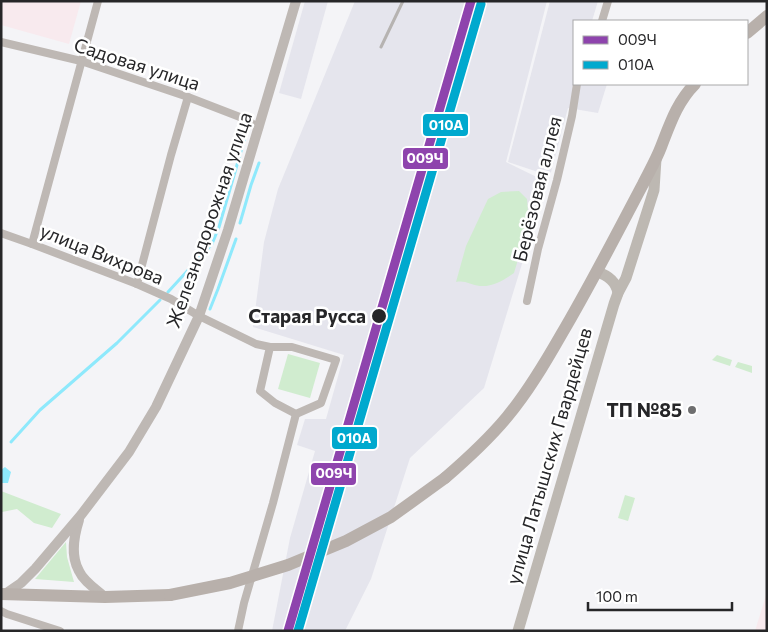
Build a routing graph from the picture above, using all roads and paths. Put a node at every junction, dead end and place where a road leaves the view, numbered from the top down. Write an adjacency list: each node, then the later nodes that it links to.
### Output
1 (98, 1): 8 (street)
2 (296, 1): 12 (street, Железнодорожная улица)
3 (608, 1): 5 (street)
4 (767, 16): 6 (main road)
5 (602, 20)
6 (748, 33)
7 (1, 42): 8 (street, Садовая улица)
8 (81, 61): 11 (street, Садовая улица); 15 (street)
9 (577, 85): 19 (street, Берёзовая аллея)
10 (694, 85): 13 (main road)
11 (188, 97): 12 (street, Садовая улица); 17 (street)
12 (259, 128): 20 (street, Железнодорожная улица)
13 (656, 158): 16 (main road); 18 (main road, улица Латышских Гвардейцев)
14 (1, 233): 15 (street, улица Вихрова)
15 (32, 244): 17 (street, улица Вихрова)
16 (597, 272): 18 (main road); 25 (main road, bridge)
17 (137, 284): 20 (street, улица Вихрова)
18 (618, 292): 29 (main road, улица Латышских Гвардейцев)
19 (527, 301)
20 (198, 316): 21 (street, улица Вихрова); 23 (street, Железнодорожная улица)
21 (270, 347): 22 (street); 22 (street)
22 (296, 414): 28 (street)
23 (81, 514): 24 (street, Железнодорожная улица); 25 (street)
24 (3, 594): 25 (main road)
25 (105, 597)
26 (1, 611): 27 (street)
27 (60, 631)
28 (238, 631)
29 (518, 631)

